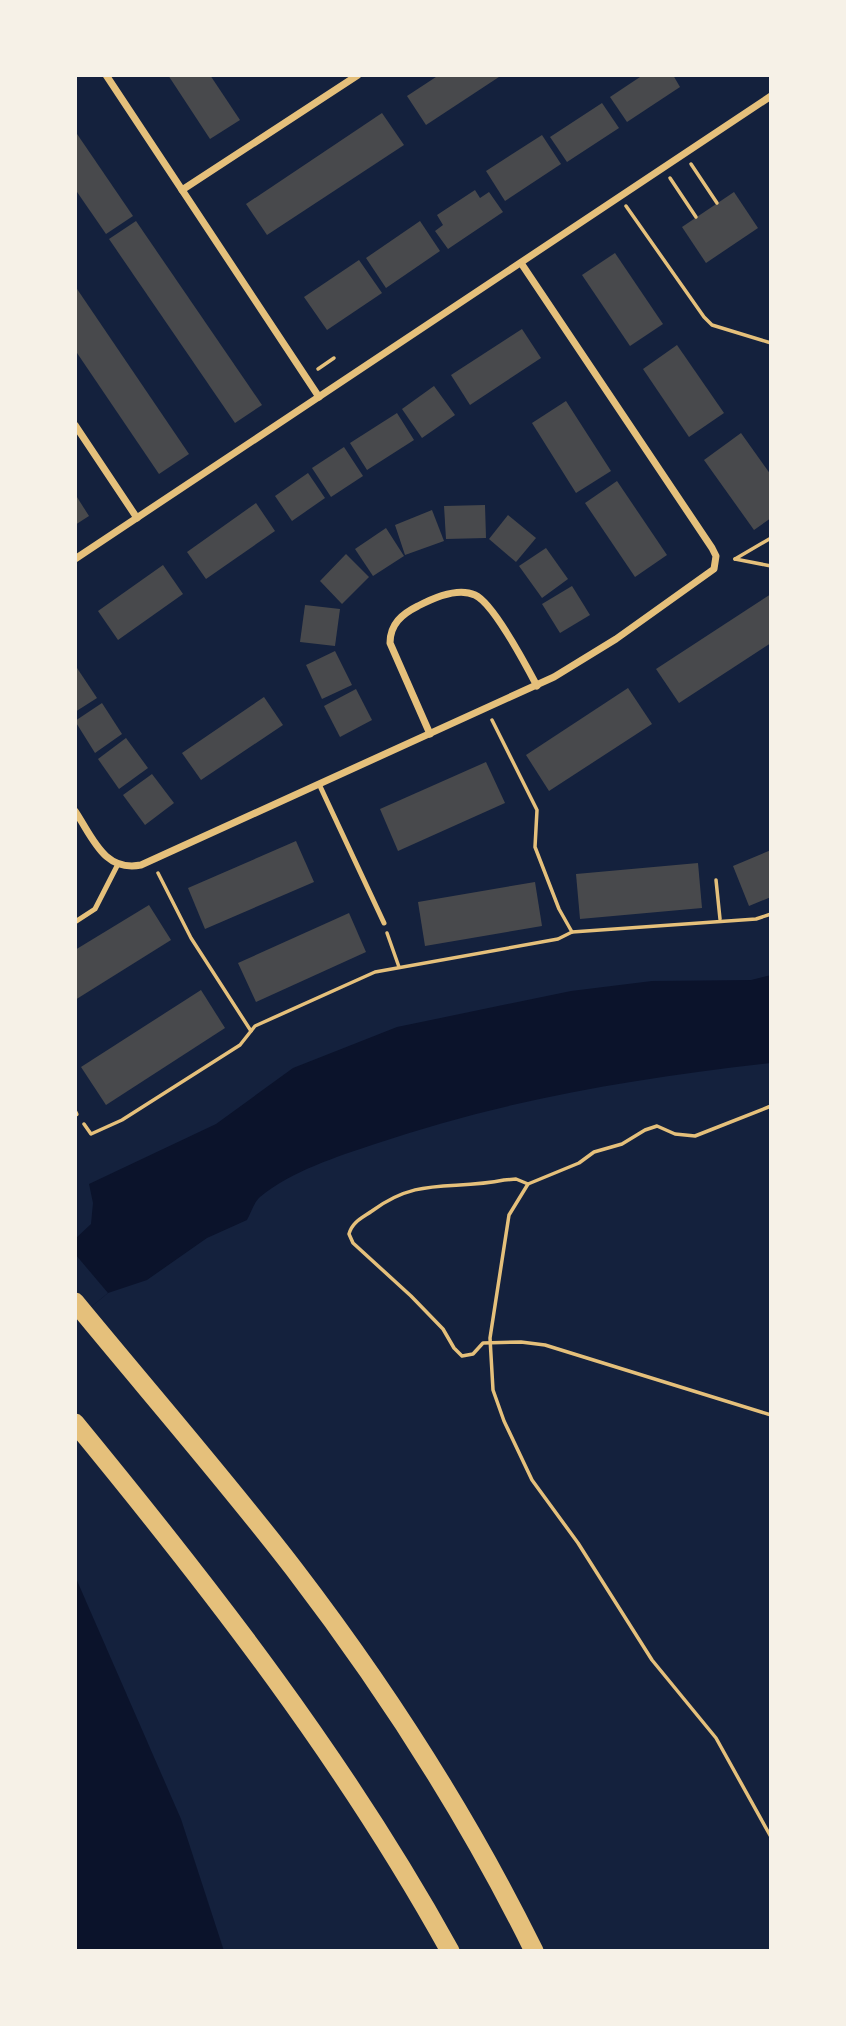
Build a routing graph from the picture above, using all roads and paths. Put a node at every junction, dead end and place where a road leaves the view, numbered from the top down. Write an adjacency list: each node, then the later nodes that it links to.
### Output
1 (106, 75): 6 (street)
2 (358, 75): 6 (street)
3 (771, 96): 4 (street)
4 (684, 153): 5 (street); 8 (path)
5 (663, 168): 7 (street); 9 (path)
6 (182, 190): 13 (street)
7 (620, 197): 10 (street); 11 (path)
8 (717, 203)
9 (696, 217)
10 (521, 263): 14 (street); 20 (street)
11 (771, 343)
12 (334, 358): 13 (path)
13 (306, 377): 14 (street)
14 (319, 397): 16 (street)
15 (75, 425): 16 (street)
16 (137, 518): 18 (street)
17 (771, 538): 19 (path)
18 (75, 559)
19 (771, 566)
20 (537, 686): 21 (street); 22 (street)
21 (486, 709): 22 (street); 32 (path)
22 (430, 734): 23 (street)
23 (320, 784): 25 (street); 31 (lane)
24 (75, 811): 26 (street)
25 (152, 860): 26 (street); 34 (path)
26 (117, 866): 30 (lane)
27 (716, 880): 29 (path)
28 (771, 914): 29 (path)
29 (720, 920): 32 (path)
30 (75, 922)
31 (384, 923): 33 (path)
32 (572, 932): 33 (path)
33 (399, 967): 34 (path)
34 (251, 1031): 36 (path)
35 (771, 1106): 37 (path)
36 (76, 1113)
37 (528, 1184): 39 (path); 39 (path)
38 (80, 1308): 44 (highway)
39 (491, 1344): 40 (path); 42 (path)
40 (771, 1415)
41 (75, 1423): 43 (highway)
42 (771, 1837)
43 (450, 1951)
44 (534, 1951)

